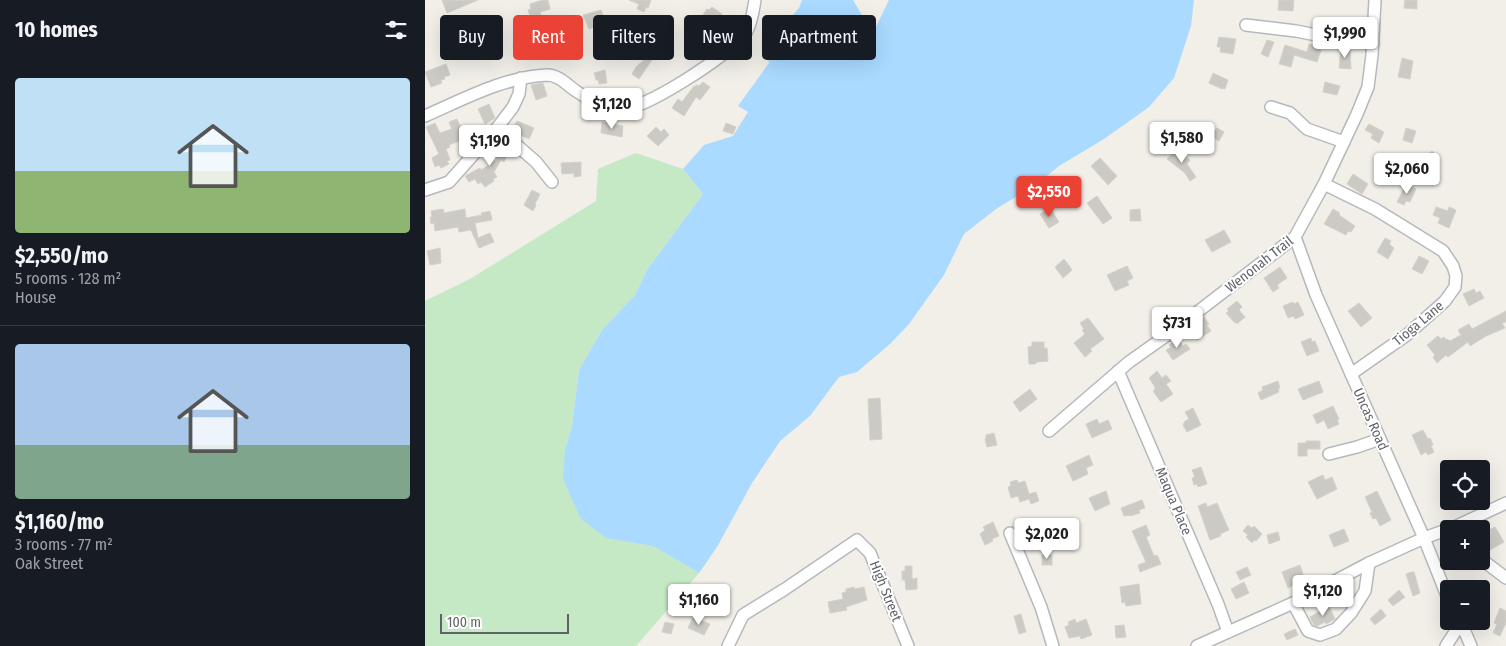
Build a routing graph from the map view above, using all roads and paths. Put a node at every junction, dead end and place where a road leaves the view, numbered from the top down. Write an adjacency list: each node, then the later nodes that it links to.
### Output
1 (755, 0): 5 (street)
2 (1375, 0): 4 (street, Wenonah Trail)
3 (1246, 25): 4 (street)
4 (1373, 43): 9 (street, Wenonah Trail)
5 (521, 78): 7 (street); 8 (street)
6 (1271, 107): 9 (street)
7 (425, 116)
8 (497, 128): 10 (street); 12 (street)
9 (1344, 142): 11 (street, Wenonah Trail)
10 (553, 182)
11 (1324, 184): 13 (street, Wenonah Trail); 15 (street, Tioga Lane)
12 (425, 190)
13 (1295, 237): 14 (street, Wenonah Trail); 15 (street, Uncas Road)
14 (1118, 371): 16 (street, Wenonah Trail); 31 (street, Maqua Place)
15 (1351, 374): 17 (street, Uncas Road)
16 (1049, 431)
17 (1380, 439): 18 (street); 23 (street, Uncas Road)
18 (1329, 454)
19 (1506, 504): 20 (street)
20 (1472, 520)
21 (1440, 533): 23 (street)
22 (1010, 534): 35 (street)
23 (1424, 538): 24 (street); 27 (street, Uncas Road)
24 (1369, 563): 28 (street); 28 (street)
25 (1490, 566): 26 (street)
26 (1506, 578)
27 (1441, 580)
28 (1293, 603): 31 (street)
29 (1455, 630): 37 (street)
30 (1463, 630): 38 (street)
31 (1228, 632): 32 (street)
32 (1210, 643): 36 (street)
33 (728, 646): 34 (street, High Street)
34 (908, 646)
35 (1053, 646)
36 (1197, 646)
37 (1446, 646)
38 (1471, 646)

